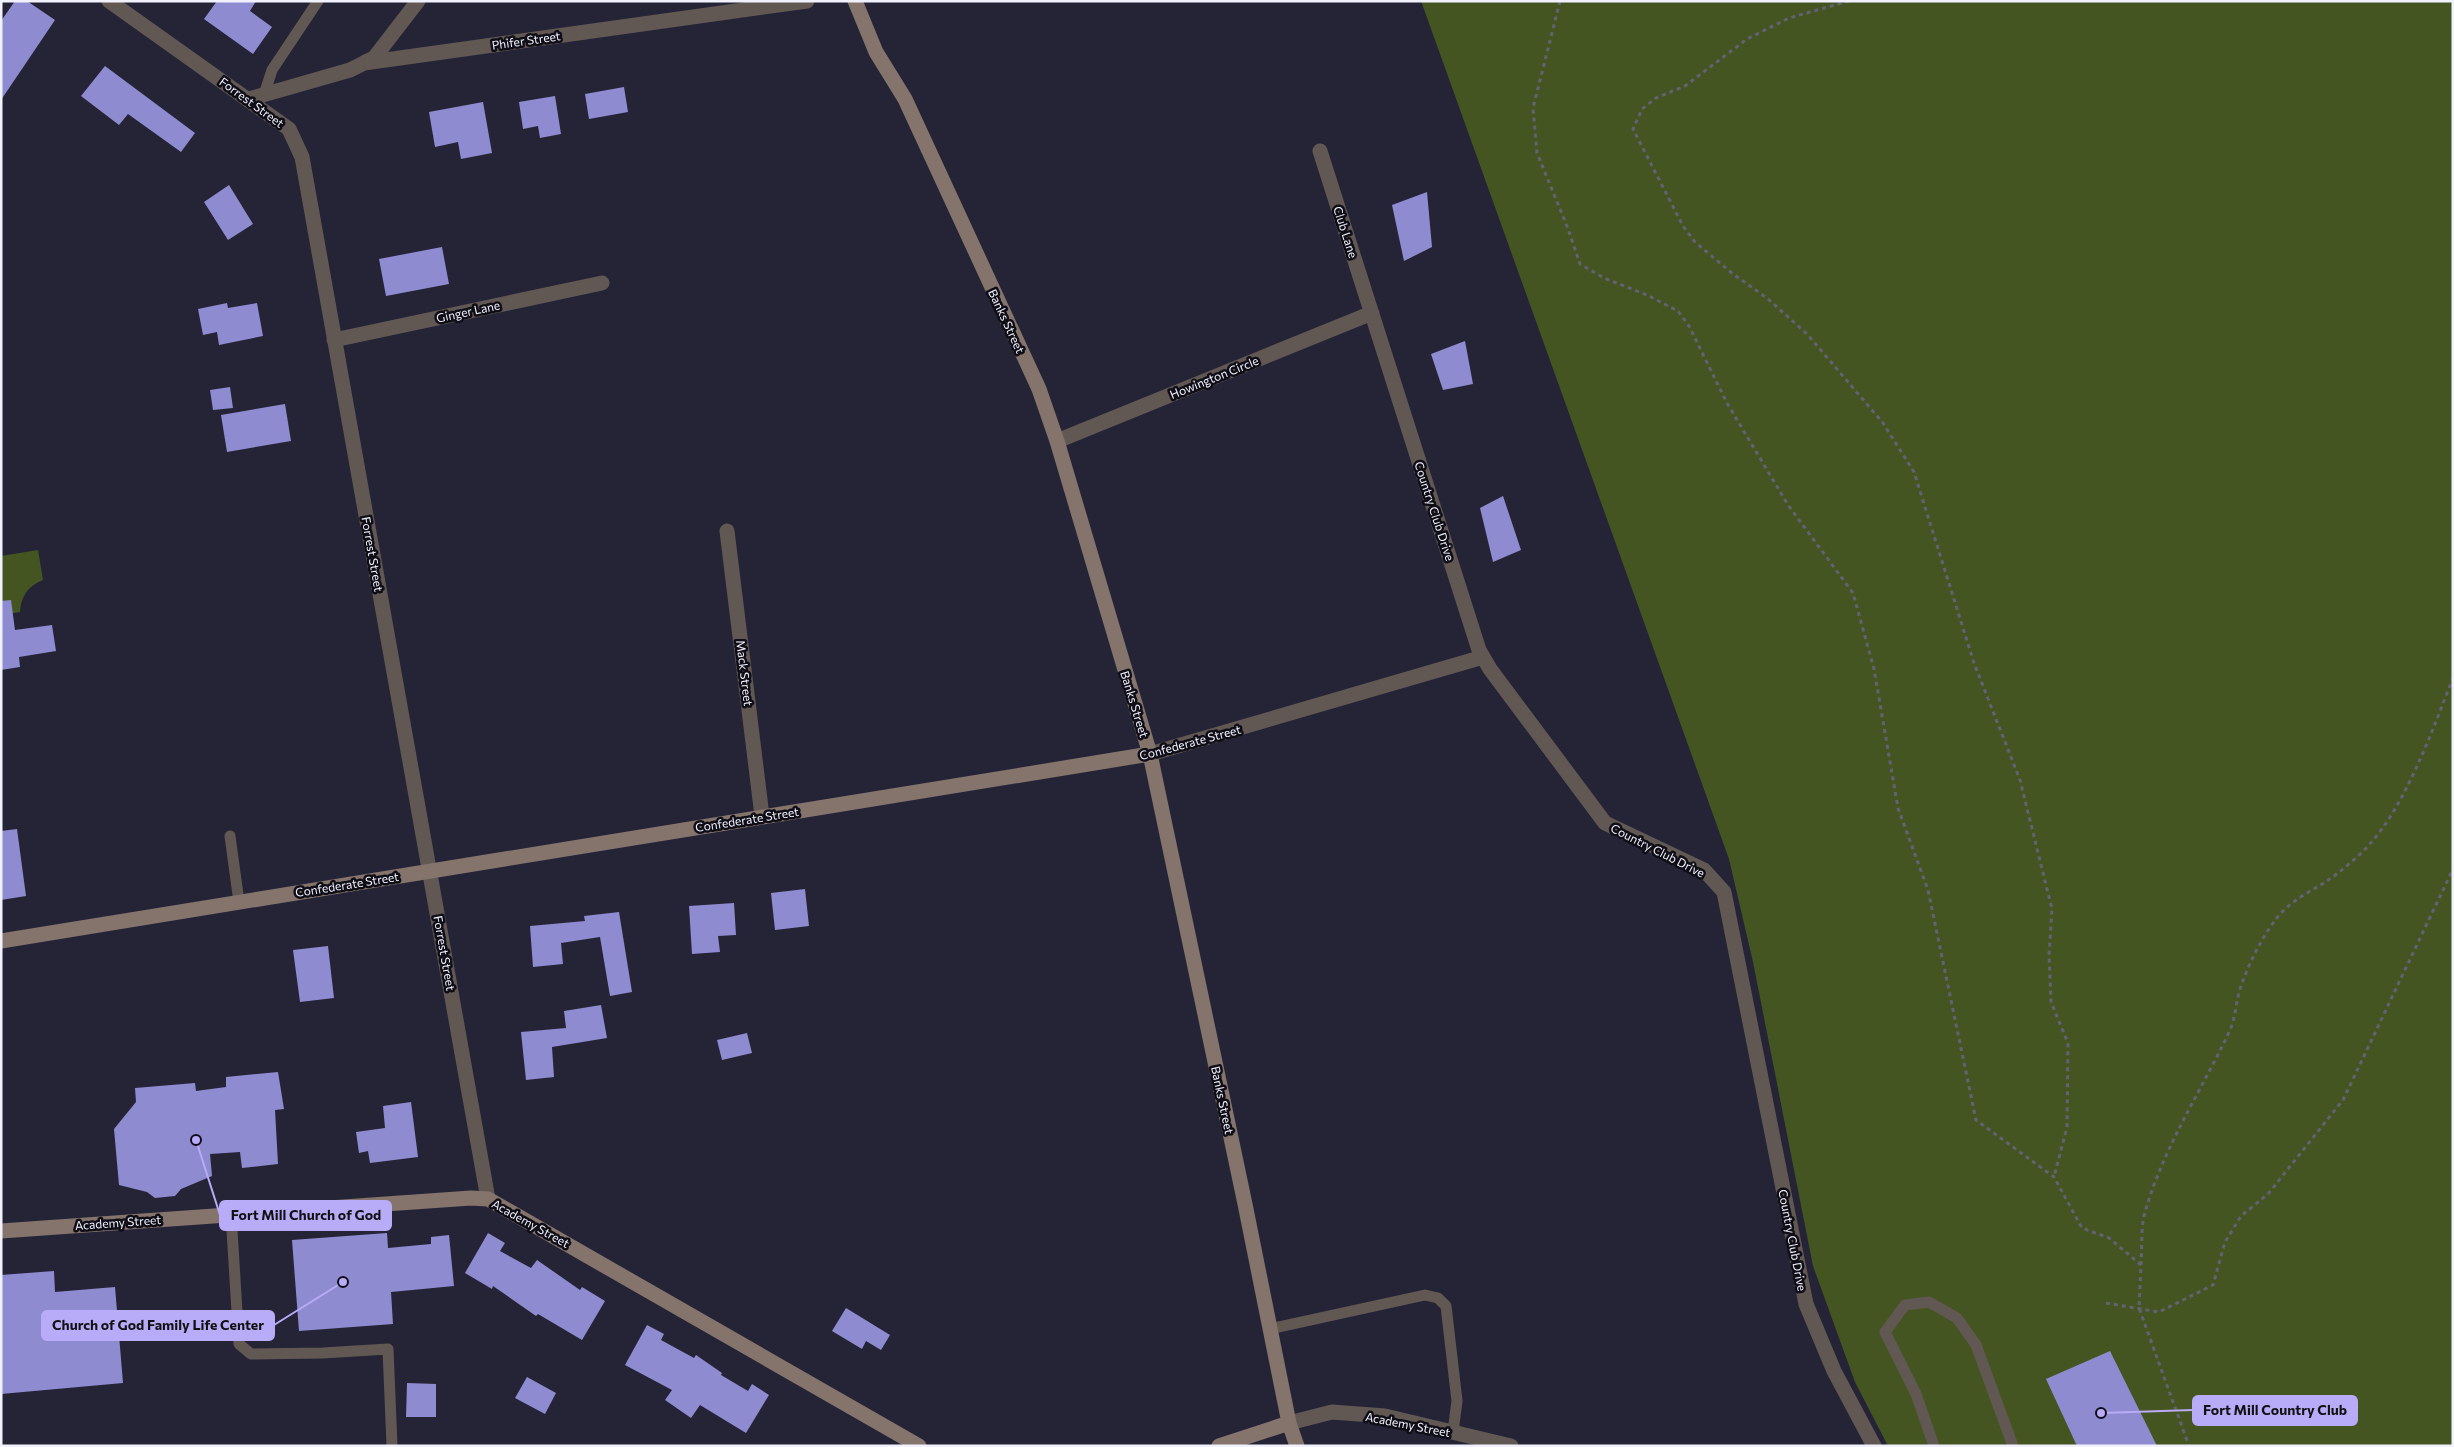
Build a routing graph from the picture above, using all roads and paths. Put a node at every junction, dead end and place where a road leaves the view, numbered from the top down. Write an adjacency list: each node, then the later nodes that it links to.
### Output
1 (109, 1): 10 (street, Forrest Street)
2 (318, 1): 9 (lane)
3 (807, 1): 8 (street, Phifer Street)
4 (855, 1): 15 (street, Banks Street)
5 (1560, 1): 26 (path)
6 (1849, 1): 26 (path)
7 (413, 3): 8 (street)
8 (364, 63): 9 (street, Phifer Street)
9 (264, 95): 10 (street, Phifer Street)
10 (249, 99): 14 (street, Forrest Street)
11 (1320, 151): 13 (street, Club Lane)
12 (602, 283): 14 (street, Ginger Lane)
13 (1372, 313): 15 (street, Howington Circle); 17 (street, Country Club Drive)
14 (334, 340): 23 (street, Forrest Street)
15 (1057, 441): 19 (street, Banks Street)
16 (727, 531): 20 (street, Mack Street)
17 (1483, 657): 19 (street, Confederate Street); 41 (street, Country Club Drive)
18 (2453, 678): 30 (path)
19 (1150, 754): 20 (street, Confederate Street); 33 (street, Banks Street)
20 (762, 816): 23 (street, Confederate Street)
21 (230, 836): 24 (lane)
22 (2453, 869): 32 (path)
23 (430, 870): 24 (street, Confederate Street); 27 (street, Forrest Street)
24 (239, 902): 25 (street, Confederate Street)
25 (1, 941)
26 (2054, 1177): 30 (path)
27 (488, 1199): 28 (street, Academy Street); 37 (street, Academy Street)
28 (231, 1214): 29 (street, Academy Street); 36 (lane)
29 (1, 1231)
30 (2140, 1266): 32 (path)
31 (2106, 1304): 32 (path)
32 (2139, 1308): 44 (path)
33 (1270, 1329): 34 (street, Banks Street); 35 (lane)
34 (1289, 1424): 35 (street, Academy Street); 38 (street, Academy Street); 39 (street, Banks Street)
35 (1453, 1432): 40 (street, Academy Street)
36 (392, 1446)
37 (919, 1446)
38 (1219, 1446)
39 (1297, 1446)
40 (1511, 1446)
41 (1874, 1446)
42 (1934, 1446): 43 (lane)
43 (2013, 1446)
44 (2189, 1446)

